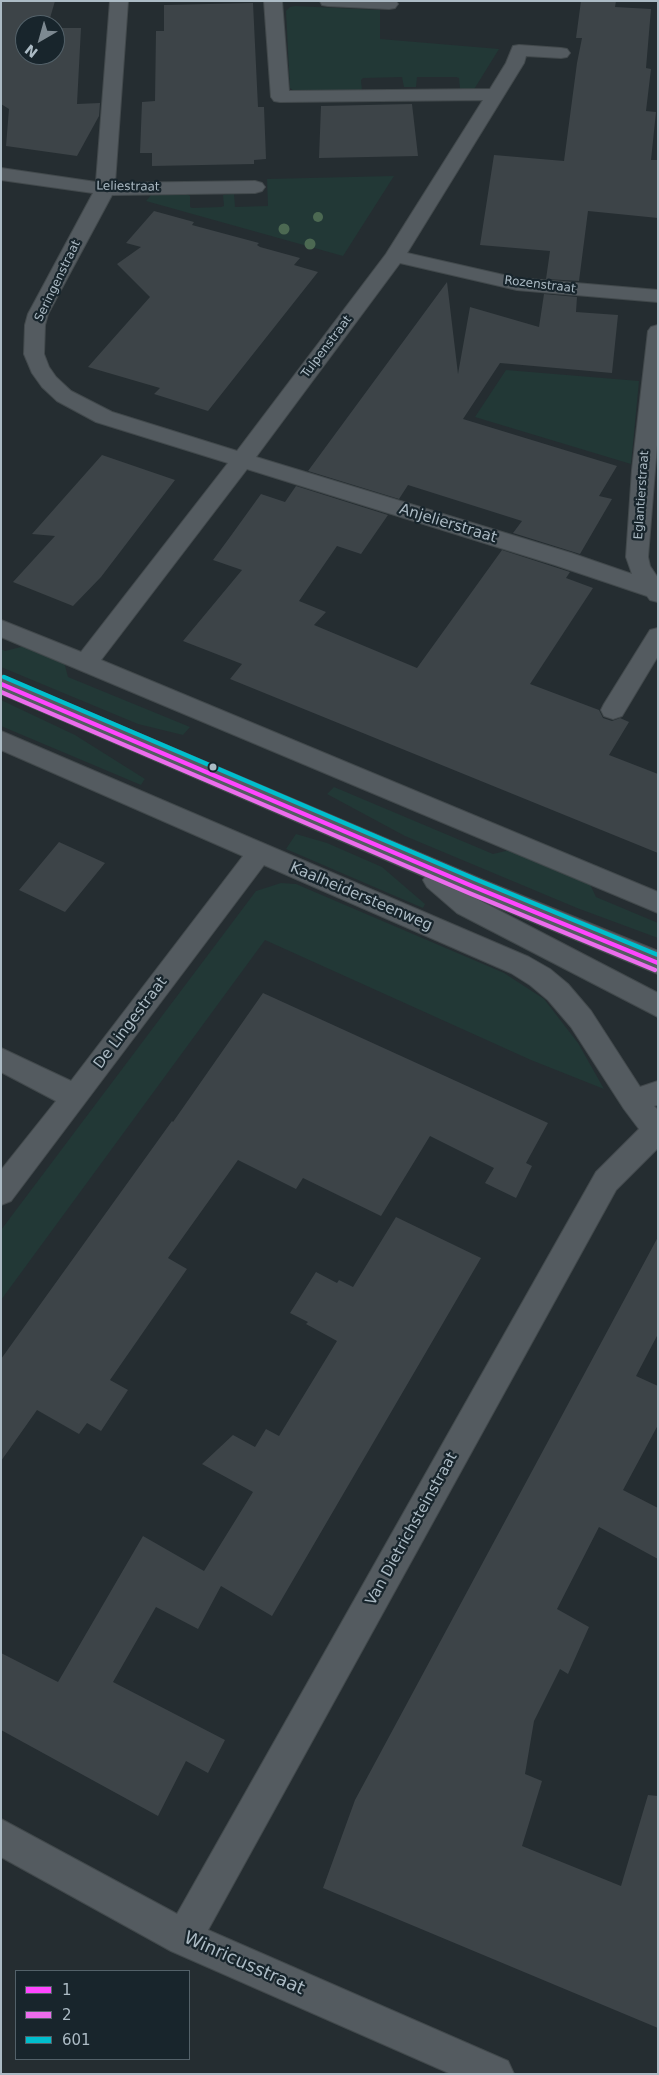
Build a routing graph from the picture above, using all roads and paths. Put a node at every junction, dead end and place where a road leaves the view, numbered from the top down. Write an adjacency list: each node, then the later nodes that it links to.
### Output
1 (119, 1): 2 (street); 10 (street, Seringenstraat)
2 (131, 1)
3 (273, 1): 7 (street)
4 (328, 1): 5 (street)
5 (390, 4)
6 (561, 53): 7 (street, Tulpenstraat)
7 (494, 94): 11 (street, Tulpenstraat)
8 (1, 174): 10 (street, Leliestraat)
9 (255, 186): 10 (street, Leliestraat)
10 (105, 188): 14 (street, Seringenstraat)
11 (395, 256): 12 (street, Rozenstraat); 14 (street, Tulpenstraat)
12 (658, 296)
13 (658, 331): 15 (street, Eglantierstraat)
14 (242, 460): 15 (street, Anjelierstraat); 18 (street, Tulpenstraat)
15 (656, 592)
16 (1, 628): 18 (street)
17 (658, 636): 20 (street)
18 (86, 663): 24 (street)
19 (1, 684): 23 (street)
20 (613, 710)
21 (1, 740): 22 (street, Kaalheidersteenweg)
22 (259, 853): 28 (street, De Lingestraat); 29 (street, Kaalheidersteenweg)
23 (414, 861): 25 (street); 26 (street)
24 (658, 903)
25 (658, 963)
26 (658, 1006)
27 (1, 1059): 28 (street)
28 (75, 1097): 31 (street, De Lingestraat)
29 (646, 1097): 30 (street, Kaalheidersteenweg)
30 (657, 1131): 33 (street, Van Dietrichsteinstraat)
31 (1, 1192)
32 (1, 1837): 33 (street, Winricusstraat)
33 (184, 1938): 34 (street, Winricusstraat)
34 (495, 2074)

